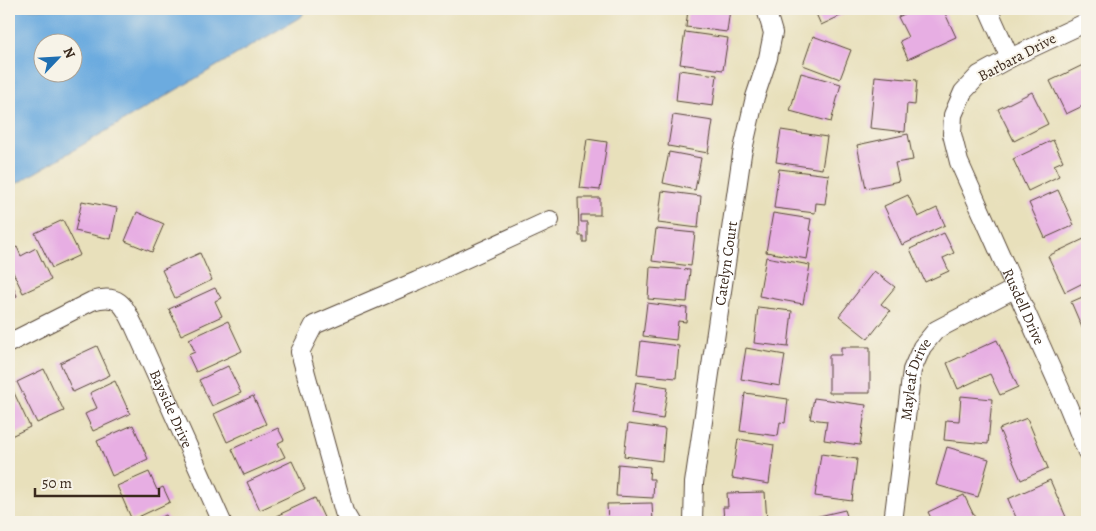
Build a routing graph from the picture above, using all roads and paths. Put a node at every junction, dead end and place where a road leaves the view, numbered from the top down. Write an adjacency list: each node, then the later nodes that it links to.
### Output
1 (766, 9): 12 (street, Catelyn Court)
2 (988, 9): 4 (street)
3 (1087, 22): 4 (street, Barbara Drive)
4 (1010, 58): 5 (street, Barbara Drive)
5 (959, 162): 7 (street, Rusdell Drive)
6 (550, 220): 11 (street)
7 (1016, 288): 9 (street, Rusdell Drive); 13 (street, Mayleaf Drive)
8 (9, 343): 10 (street, Bayside Drive)
9 (1087, 452)
10 (222, 522)
11 (350, 522)
12 (693, 522)
13 (893, 522)

